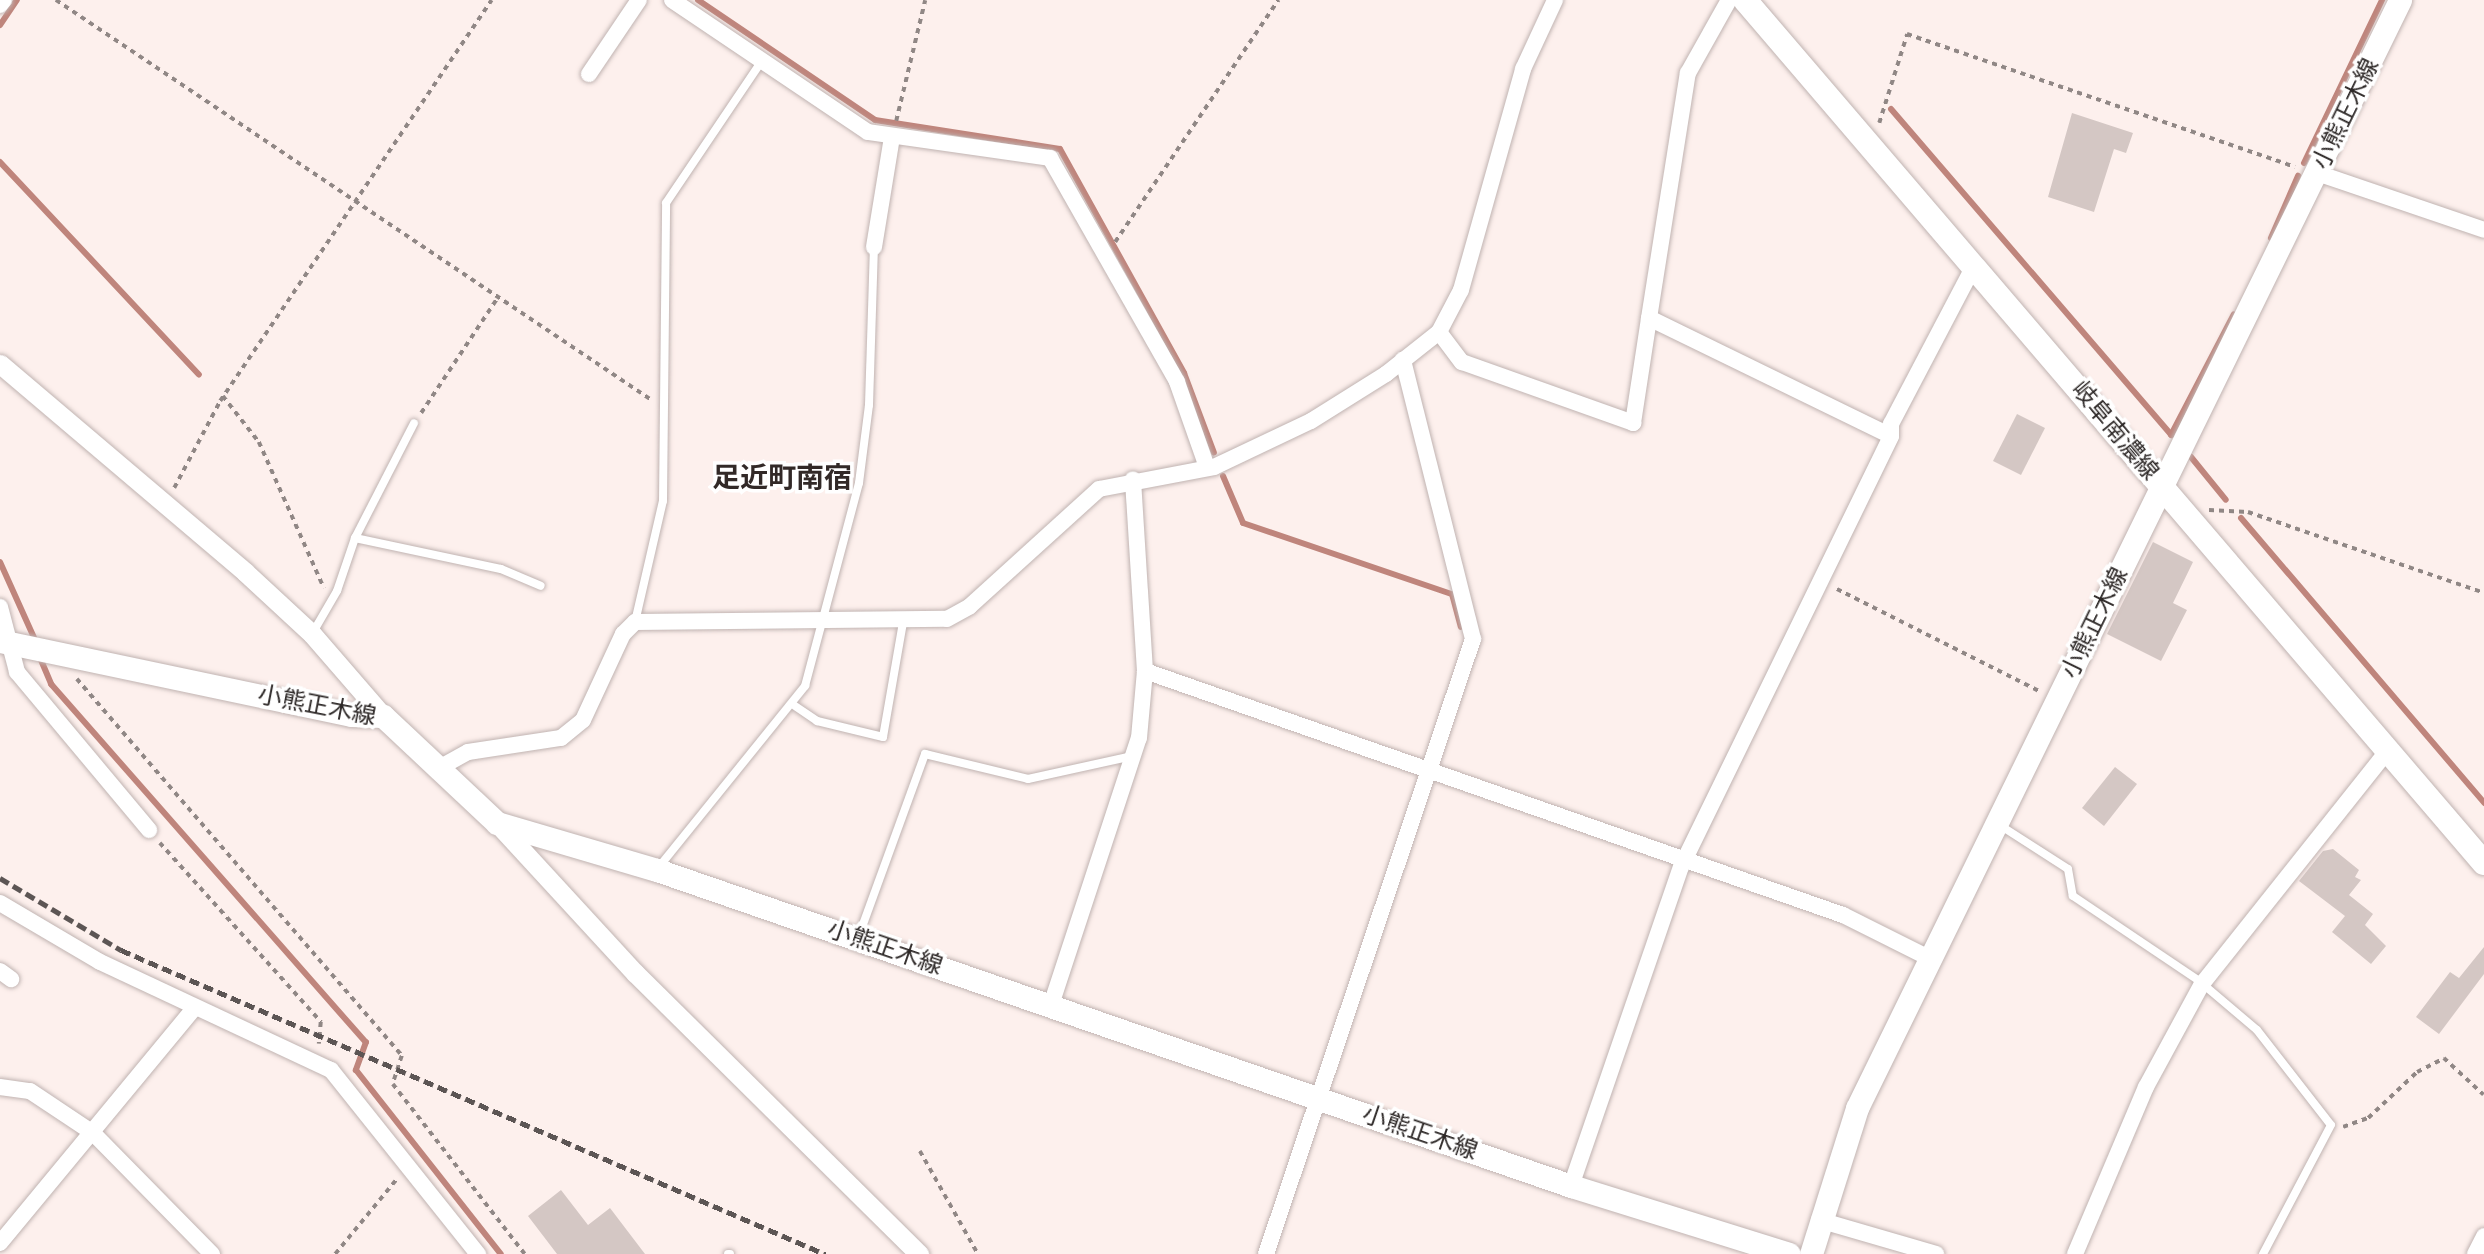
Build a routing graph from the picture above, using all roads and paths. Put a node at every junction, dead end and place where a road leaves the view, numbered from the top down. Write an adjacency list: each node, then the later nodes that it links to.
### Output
1 (4, 0): 12 (street)
2 (56, 0): 18 (path)
3 (491, 0): 18 (path)
4 (639, 0): 14 (street)
5 (672, 0): 13 (street)
6 (925, 0): 15 (path)
7 (1278, 0): 21 (path)
8 (1555, 0): 25 (street)
9 (1729, 0): 24 (street)
10 (1745, 0): 16 (main road, 岐阜南濃線)
11 (2400, 0): 17 (main road, 小熊正木線)
12 (0, 5)
13 (761, 62): 15 (street); 29 (lane)
14 (589, 74)
15 (892, 137): 20 (street); 21 (street)
16 (1865, 138): 17 (path); 22 (main road, 岐阜南濃線)
17 (2317, 173): 19 (street); 34 (main road, 小熊正木線)
18 (355, 202): 23 (path); 28 (path)
19 (2484, 230)
20 (874, 247): 44 (lane)
21 (1104, 251): 32 (street)
22 (1974, 266): 31 (street); 34 (main road, 岐阜南濃線)
23 (498, 297): 29 (path); 30 (path)
24 (1649, 318): 25 (street); 31 (street)
25 (1439, 332): 26 (street)
26 (1403, 360): 32 (street); 56 (street)
27 (0, 364): 35 (street)
28 (223, 396): 35 (path); 40 (path)
29 (663, 404): 43 (lane)
30 (414, 423): 37 (lane)
31 (1891, 436): 38 (street)
32 (1207, 467): 33 (street)
33 (1133, 479): 45 (street); 49 (street)
34 (2162, 486): 36 (main road, 岐阜南濃線); 50 (main road, 小熊正木線)
35 (164, 506): 46 (street)
36 (2192, 519): 41 (path); 53 (main road, 岐阜南濃線)
37 (355, 538): 39 (lane); 40 (lane)
38 (1820, 580): 50 (path); 60 (street)
39 (541, 586)
40 (337, 591): 46 (lane)
41 (2484, 593)
42 (0, 607): 47 (street)
43 (635, 622): 44 (street); 55 (street)
44 (820, 622): 45 (street); 51 (lane)
45 (903, 622): 51 (lane)
46 (312, 634): 52 (street)
47 (10, 643): 48 (main road, 小熊正木線); 59 (street)
48 (62, 653): 52 (main road, 小熊正木線); 84 (path)
49 (1145, 671): 54 (street); 56 (street)
50 (2057, 700): 57 (main road, 小熊正木線)
51 (795, 706): 62 (lane)
52 (383, 716): 55 (main road, 小熊正木線)
53 (2388, 750): 61 (main road, 岐阜南濃線); 66 (street)
54 (1133, 755): 64 (lane); 67 (street)
55 (439, 768): 58 (main road, 小熊正木線)
56 (1432, 770): 60 (street); 72 (street)
57 (1993, 821): 65 (main road, 小熊正木線); 66 (lane)
58 (497, 823): 62 (main road, 小熊正木線); 85 (street)
59 (149, 831): 69 (path)
60 (1687, 858): 65 (street); 77 (street)
61 (2484, 863)
62 (657, 870): 64 (main road, 小熊正木線)
63 (2, 909): 68 (street)
64 (858, 939): 67 (main road, 小熊正木線)
65 (1931, 959): 78 (main road, 小熊正木線)
66 (2202, 985): 73 (lane); 91 (street)
67 (1051, 1005): 72 (main road, 小熊正木線)
68 (195, 1007): 69 (street); 74 (street)
69 (309, 1057): 76 (street)
70 (0, 1087): 74 (street)
71 (2484, 1095): 73 (path)
72 (1320, 1097): 77 (main road, 小熊正木線); 87 (street)
73 (2331, 1125): 92 (lane)
74 (93, 1133): 80 (street); 81 (street)
75 (920, 1151): 86 (path)
76 (409, 1165): 82 (path); 83 (street)
77 (1571, 1186): 88 (main road, 小熊正木線)
78 (1819, 1220): 89 (main road, 小熊正木線); 90 (street)
79 (2484, 1236): 93 (street)
80 (0, 1243)
81 (212, 1254)
82 (335, 1254)
83 (478, 1254)
84 (525, 1254)
85 (919, 1254)
86 (978, 1254)
87 (1266, 1254)
88 (1788, 1254)
89 (1811, 1254)
90 (1936, 1254)
91 (2076, 1254)
92 (2263, 1254)
93 (2475, 1254)

